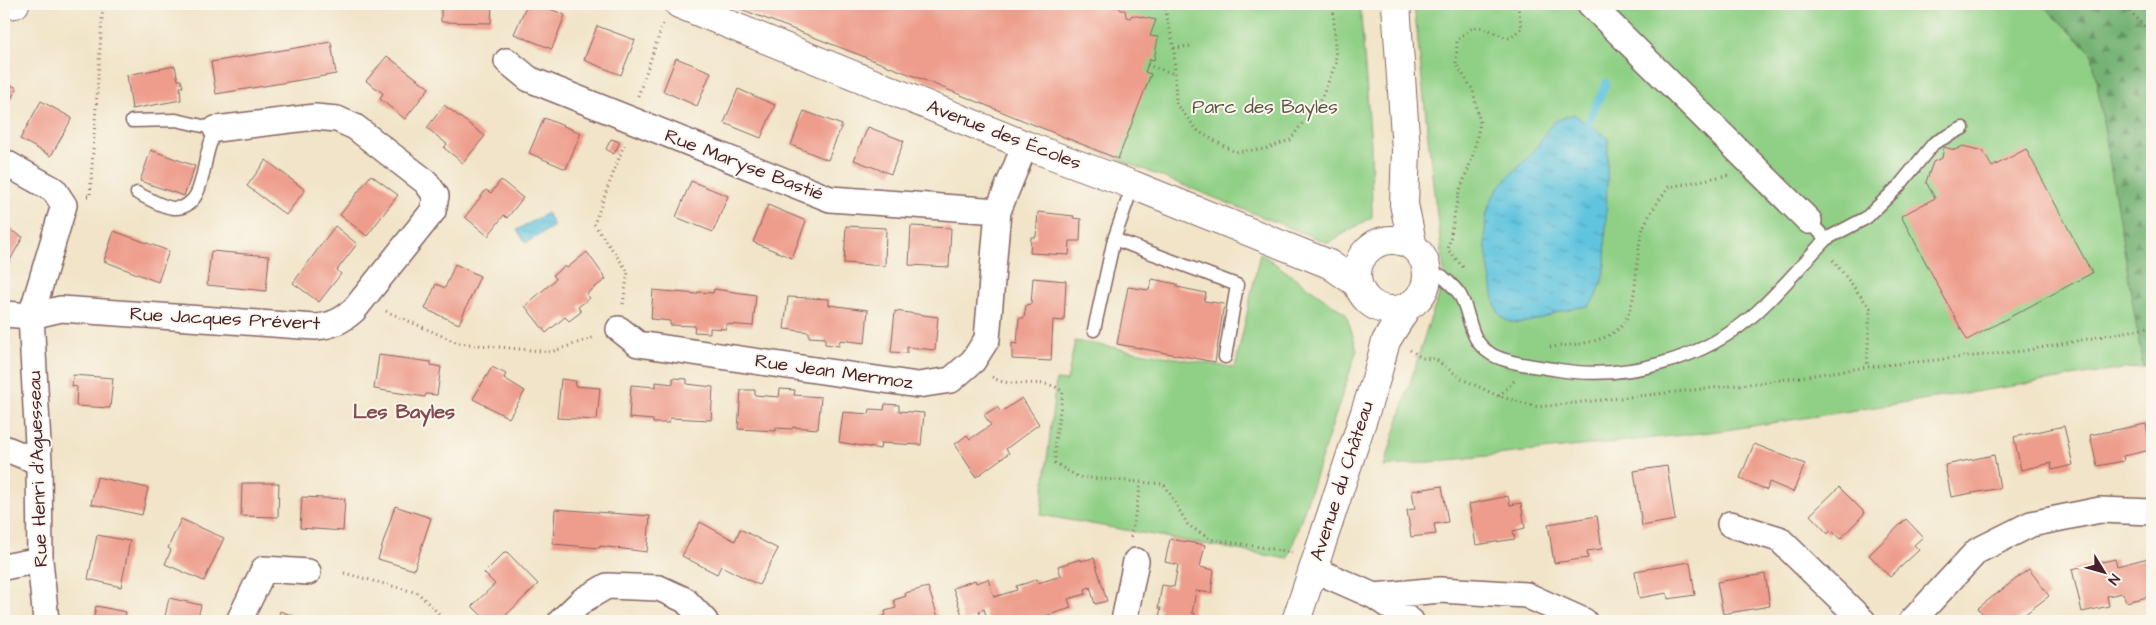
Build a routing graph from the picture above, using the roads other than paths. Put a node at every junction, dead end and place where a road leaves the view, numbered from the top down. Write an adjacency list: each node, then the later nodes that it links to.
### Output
1 (15, 4): 4 (main road)
2 (1396, 4): 14 (main road)
3 (1590, 4): 16 (street)
4 (4, 5)
5 (671, 14): 10 (main road, Avenue des Écoles)
6 (507, 61): 15 (street, Rue Maryse Bastié)
7 (132, 121): 9 (lane)
8 (1963, 128): 19 (lane)
9 (216, 129): 13 (lane); 27 (street, Rue Jacques Prévert)
10 (1025, 146): 12 (main road, Avenue des Écoles); 15 (street, Rue Jean Mermoz)
11 (4, 162): 27 (street, Rue Henri d'Aguesseau)
12 (1132, 185): 17 (lane); 22 (main road, Avenue des Écoles)
13 (137, 193)
14 (1404, 204): 18 (main road); 20 (main road)
15 (998, 211): 28 (street, Rue Jean Mermoz)
16 (1809, 221): 19 (lane)
17 (1114, 239): 29 (lane); 31 (lane)
18 (1386, 241): 20 (main road); 21 (main road)
19 (1823, 241): 23 (lane)
20 (1413, 247): 23 (main road)
21 (1362, 257): 22 (main road); 24 (main road)
22 (1329, 264): 24 (main road, Avenue des Écoles)
23 (1427, 275): 25 (main road)
24 (1364, 293): 25 (main road); 30 (main road)
25 (1407, 307): 30 (main road, Avenue du Château)
26 (4, 314): 27 (street, Rue Jacques Prévert)
27 (31, 316): 33 (street, Rue Henri d'Aguesseau)
28 (619, 329)
29 (1094, 330)
30 (1397, 344): 39 (main road, Avenue du Château)
31 (1225, 357)
32 (4, 448): 33 (street)
33 (39, 462): 36 (street, Rue Henri d'Aguesseau)
34 (2152, 512): 51 (street)
35 (1730, 524): 50 (street)
36 (40, 560): 38 (street); 42 (street, Rue Henri d'Aguesseau)
37 (1136, 561): 46 (street)
38 (4, 567)
39 (1313, 569): 41 (street); 47 (main road, Avenue du Château)
40 (308, 572): 43 (street)
41 (1374, 596): 48 (street); 49 (street)
42 (46, 621)
43 (239, 621)
44 (561, 621): 45 (street)
45 (705, 621)
46 (1124, 621)
47 (1296, 621)
48 (1411, 621)
49 (1584, 621)
50 (1862, 621)
51 (1912, 621)

